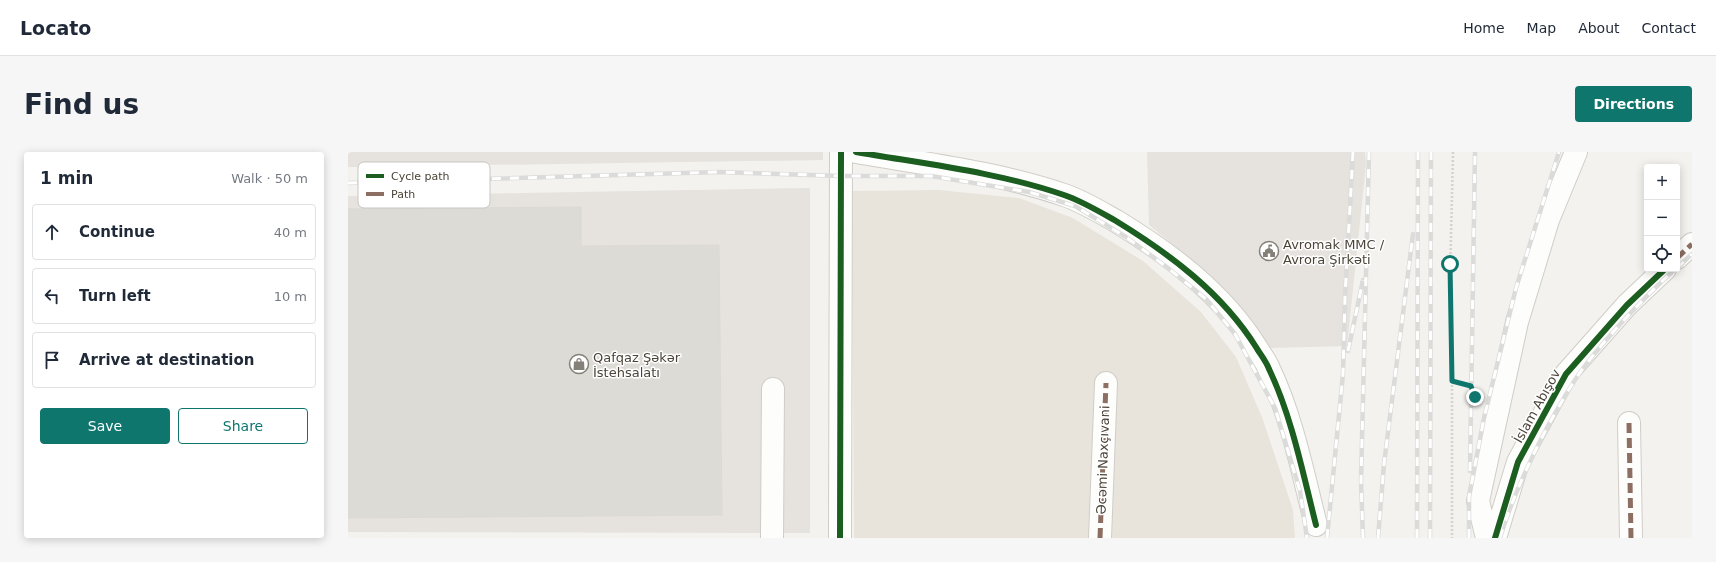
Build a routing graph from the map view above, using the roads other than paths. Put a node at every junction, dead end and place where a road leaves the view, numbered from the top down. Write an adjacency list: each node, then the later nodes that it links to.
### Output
1 (841, 152): 12 (street)
2 (856, 152): 10 (street)
3 (1576, 152): 14 (street)
4 (1692, 244): 5 (street)
5 (1680, 255)
6 (1662, 272): 15 (street, İslam Abışov)
7 (1106, 382): 13 (street, Əcəmi Naxçıvani)
8 (773, 389): 11 (street)
9 (1629, 423): 16 (street)
10 (1316, 525)
11 (772, 538)
12 (840, 538)
13 (1100, 538)
14 (1487, 538)
15 (1495, 538)
16 (1631, 538)

